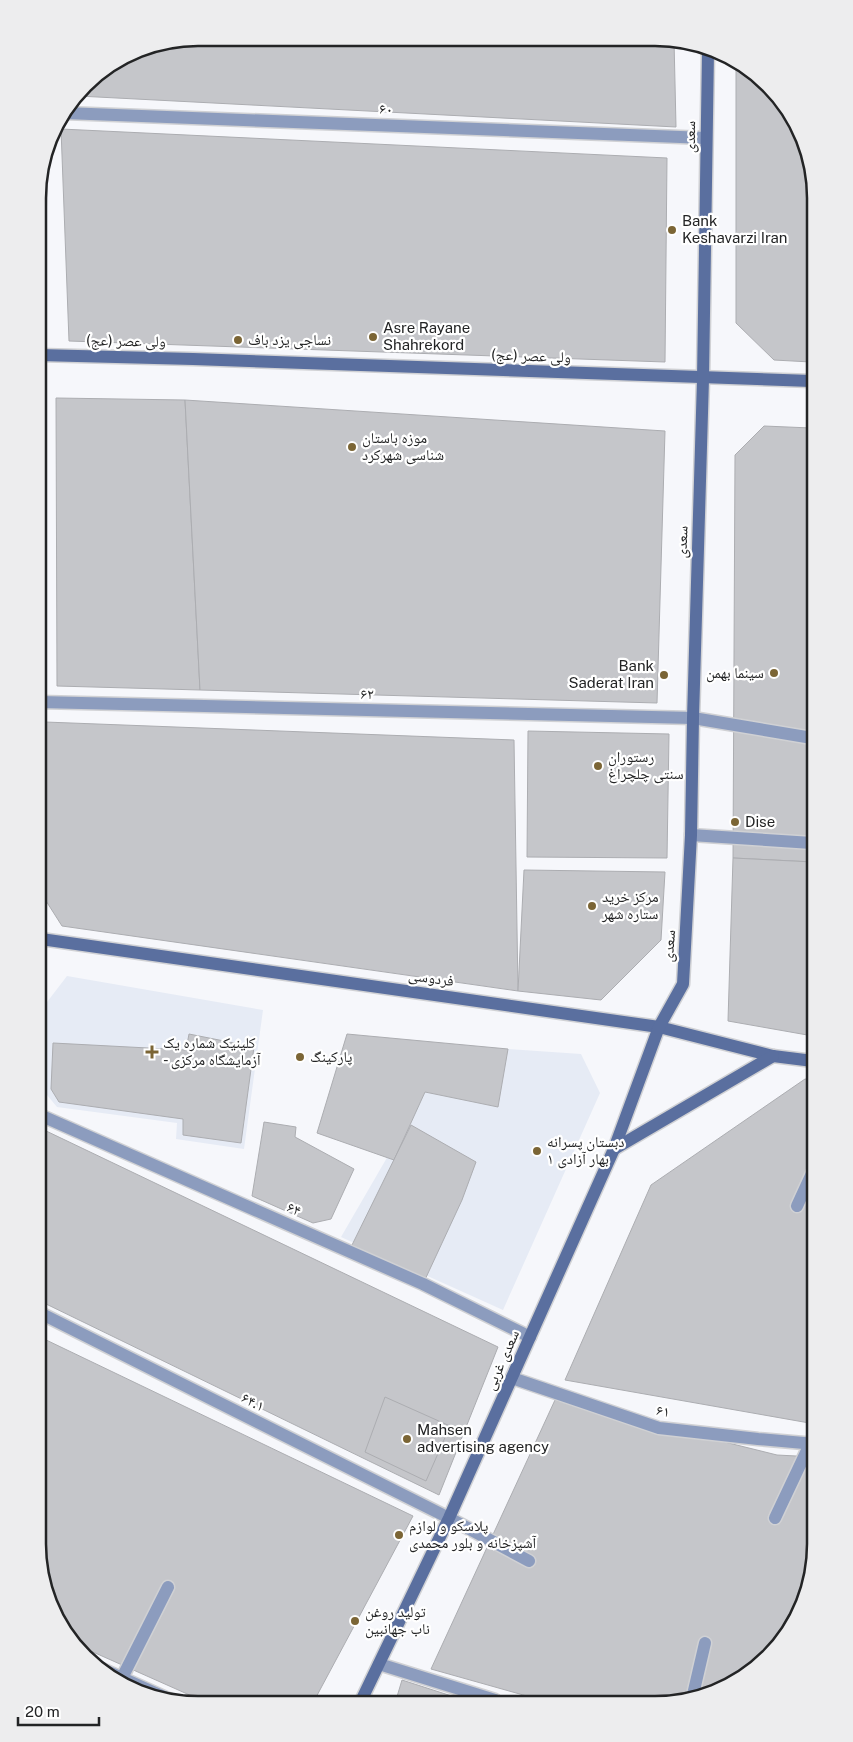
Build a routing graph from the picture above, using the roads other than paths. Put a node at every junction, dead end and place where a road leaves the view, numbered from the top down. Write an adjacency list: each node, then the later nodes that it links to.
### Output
1 (708, 56): 3 (main road, سعدی)
2 (73, 113): 3 (street, ۶۰)
3 (706, 138): 5 (main road, سعدی)
4 (47, 355): 5 (main road, ولی عصر (عج))
5 (703, 379): 6 (main road, ولی عصر (عج)); 8 (main road, سعدی)
6 (807, 381)
7 (47, 702): 8 (street, ۶۲)
8 (693, 718): 9 (street, ۶۲); 10 (main road, سعدی)
9 (807, 737)
10 (691, 835): 11 (street); 13 (main road, سعدی)
11 (807, 843)
12 (46, 940): 13 (main road, فردوسی)
13 (659, 1027): 14 (main road, فردوسی); 17 (main road, سعدی غربی)
14 (774, 1056): 15 (main road, فردوسی); 17 (main road)
15 (806, 1060)
16 (46, 1118): 21 (street, ۶۴)
17 (614, 1149): 21 (main road, سعدی غربی)
18 (806, 1187): 19 (street)
19 (798, 1206)
20 (46, 1316): 25 (street, ۶۴.۱)
21 (530, 1337): 22 (main road, سعدی غربی)
22 (512, 1378): 23 (street, ۶۱); 25 (main road, سعدی غربی)
23 (806, 1444)
24 (806, 1456): 26 (street)
25 (449, 1518): 27 (street, ۶۴.۱); 30 (main road, سعدی غربی)
26 (775, 1518)
27 (529, 1561)
28 (168, 1586): 31 (street)
29 (704, 1643): 32 (street)
30 (379, 1664): 33 (main road, سعدی غربی); 34 (street)
31 (123, 1676)
32 (694, 1691)
33 (363, 1696)
34 (482, 1696)

